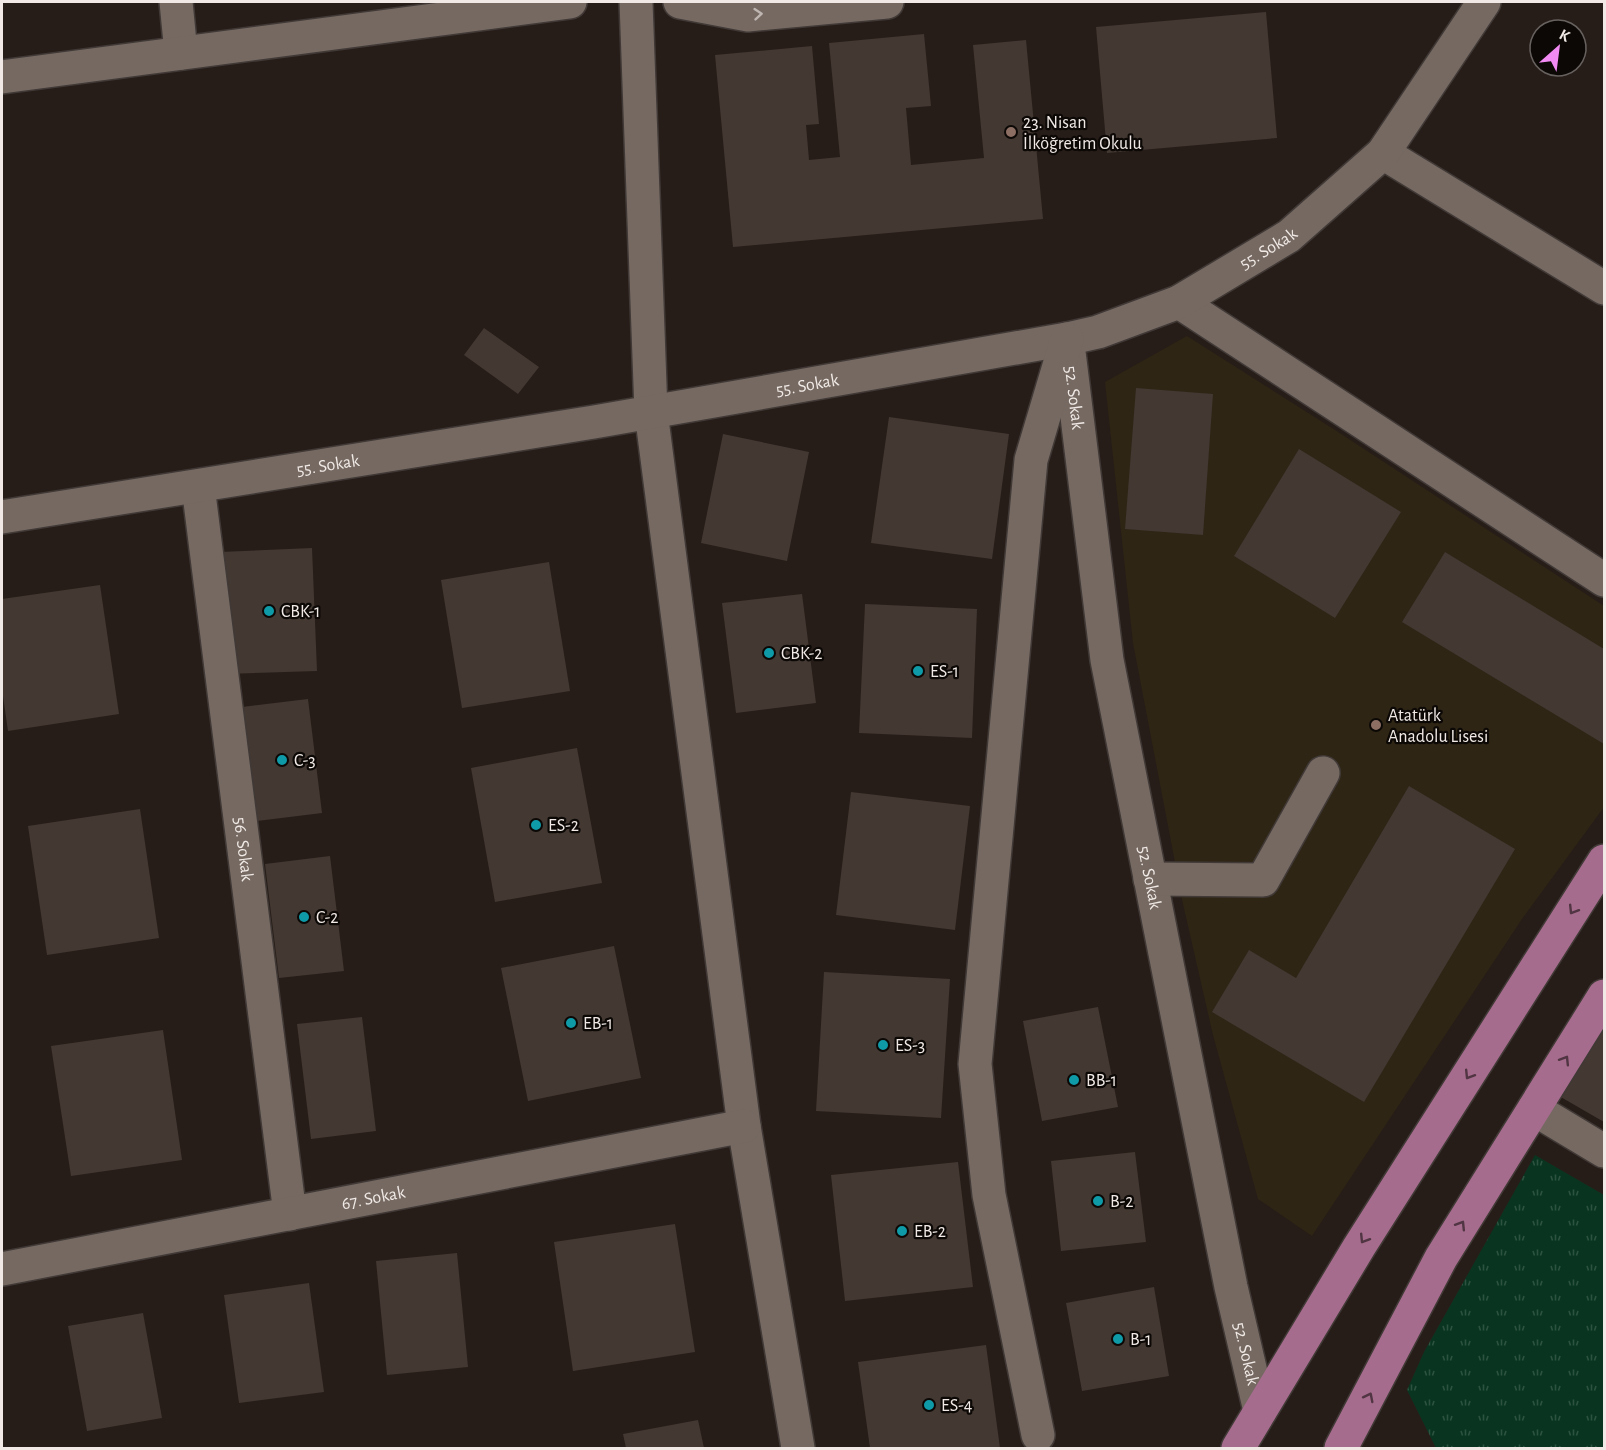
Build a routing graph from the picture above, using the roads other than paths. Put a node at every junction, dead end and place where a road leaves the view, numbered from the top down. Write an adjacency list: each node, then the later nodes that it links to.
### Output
1 (176, 2): 8 (street)
2 (570, 2): 7 (street)
3 (636, 2): 14 (street)
4 (680, 2): 5 (street, one-way to 5)
5 (887, 2)
6 (1484, 2): 10 (street, 55. Sokak)
7 (397, 13): 8 (street)
8 (181, 53): 9 (street)
9 (2, 77)
10 (1383, 153): 11 (street); 12 (street, 55. Sokak)
11 (1605, 288)
12 (1179, 302): 13 (street, 55. Sokak); 17 (street)
13 (1067, 339): 14 (street, 55. Sokak); 20 (street, 52. Sokak); 28 (street)
14 (651, 412): 15 (street, 55. Sokak); 23 (street)
15 (198, 486): 16 (street, 55. Sokak); 25 (street, 56. Sokak)
16 (2, 517)
17 (1605, 580)
18 (1323, 773): 20 (street)
19 (1605, 861): 27 (main road, one-way to 27)
20 (1150, 879): 27 (street, 52. Sokak)
21 (1605, 996): 22 (main road, one-way to 21)
22 (1534, 1109): 24 (street); 31 (main road, one-way to 22)
23 (744, 1126): 25 (street, 67. Sokak); 29 (street)
24 (1605, 1151)
25 (290, 1214): 26 (street, 67. Sokak)
26 (2, 1269)
27 (1260, 1411): 30 (main road)
28 (1038, 1435)
29 (798, 1449)
30 (1238, 1449)
31 (1341, 1449)

